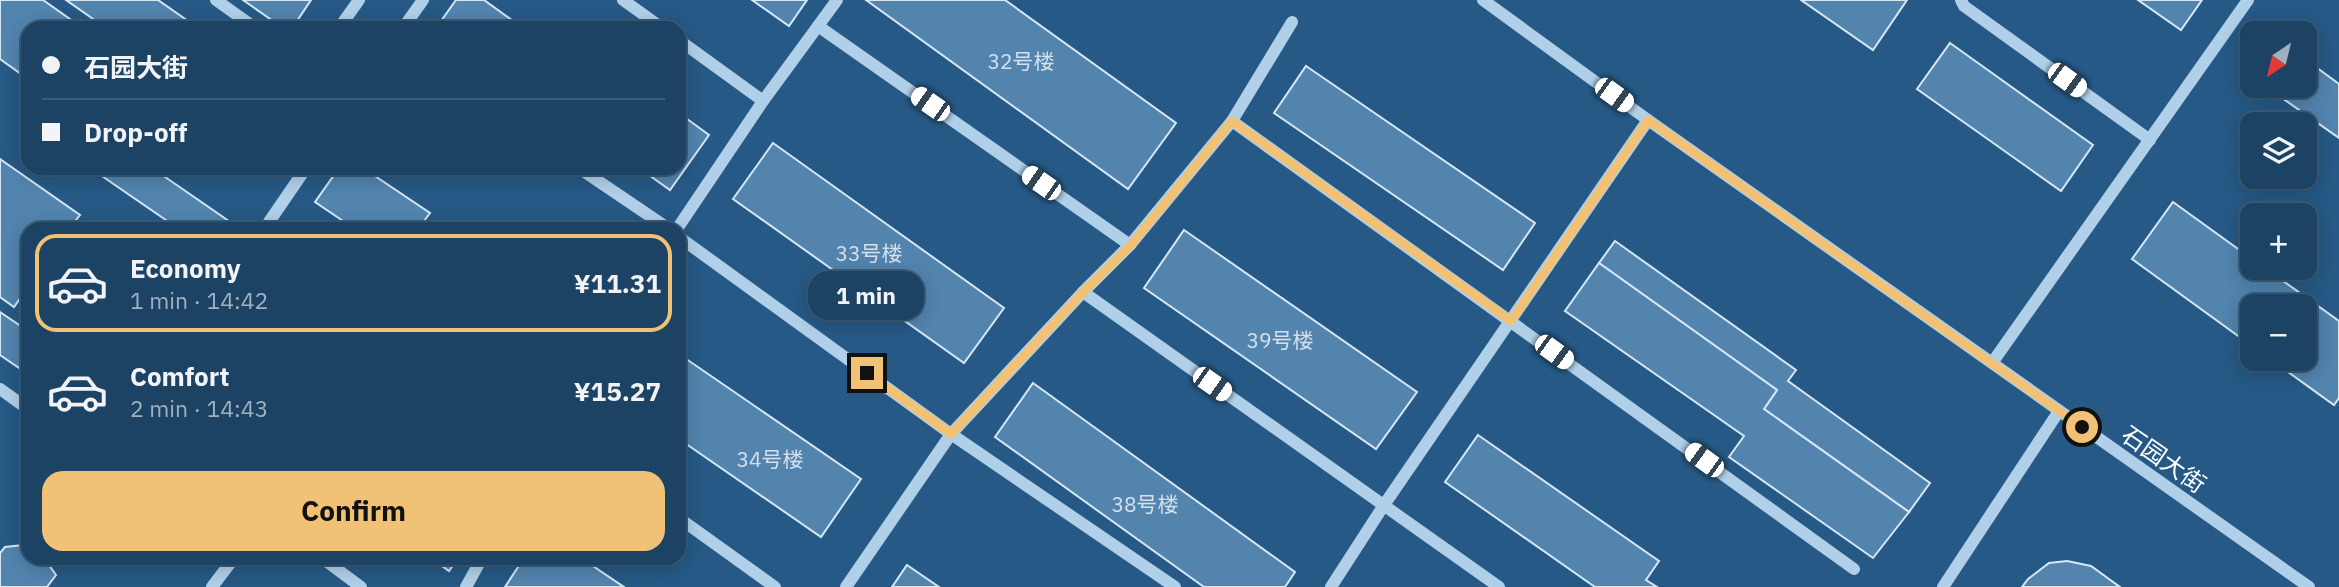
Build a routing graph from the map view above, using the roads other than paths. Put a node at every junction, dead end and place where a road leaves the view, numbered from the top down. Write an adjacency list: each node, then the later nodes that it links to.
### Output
1 (216, 0): 9 (street)
2 (359, 0): 10 (street)
3 (423, 0): 11 (street)
4 (623, 0): 12 (street)
5 (837, 0): 14 (street)
6 (1483, 0): 17 (street, 石园大街)
7 (1961, 0): 19 (street)
8 (2248, 0): 19 (street)
9 (246, 21)
10 (344, 21)
11 (408, 21)
12 (652, 21)
13 (1292, 22): 18 (street)
14 (818, 26): 16 (street); 26 (street)
15 (686, 45): 16 (street)
16 (763, 101): 24 (street)
17 (1648, 120): 28 (street); 29 (street, 石园大街)
18 (1232, 121): 26 (street); 28 (street)
19 (2150, 140): 29 (street)
20 (302, 175): 22 (street)
21 (589, 175): 23 (street)
22 (274, 222)
23 (658, 222)
24 (682, 222)
25 (686, 242): 33 (street)
26 (1130, 246): 27 (street)
27 (1083, 292): 33 (street); 34 (street)
28 (1511, 321): 34 (street); 39 (street)
29 (1992, 363): 32 (street, 石园大街)
30 (0, 389): 31 (street)
31 (21, 404)
32 (2059, 411): 48 (street); 49 (street, 石园大街)
33 (951, 434): 44 (street); 45 (street)
34 (1384, 505): 46 (street); 47 (street)
35 (686, 523): 43 (street)
36 (229, 565): 40 (street)
37 (331, 565): 41 (street)
38 (478, 565): 42 (street)
39 (1854, 569)
40 (212, 587)
41 (361, 587)
42 (466, 587)
43 (775, 587)
44 (846, 587)
45 (1175, 587)
46 (1331, 587)
47 (1499, 587)
48 (1943, 587)
49 (2309, 587)

